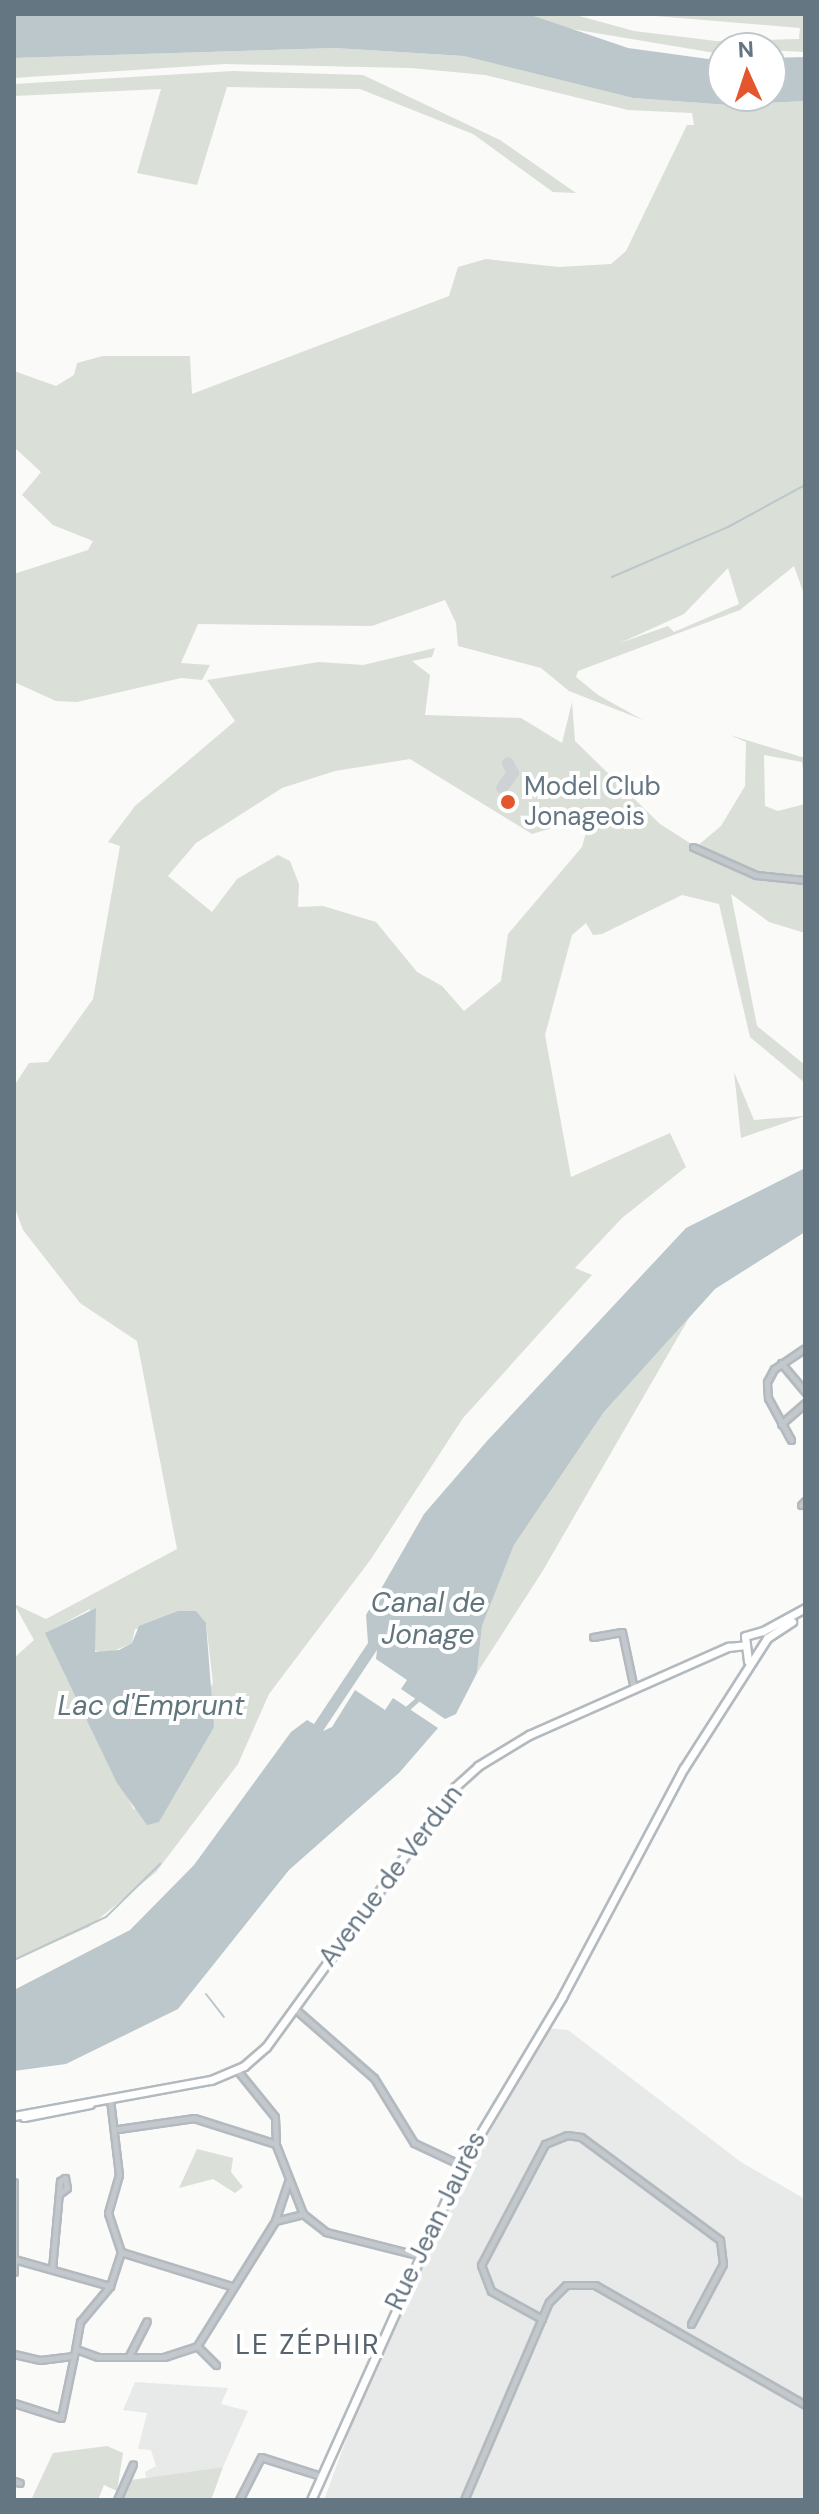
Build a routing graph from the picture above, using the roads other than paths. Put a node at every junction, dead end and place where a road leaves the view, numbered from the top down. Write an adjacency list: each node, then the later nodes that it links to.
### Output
1 (693, 847): 2 (street)
2 (805, 880)
3 (805, 1348): 4 (street)
4 (781, 1363): 5 (street); 7 (street)
5 (805, 1392)
6 (805, 1403): 7 (street)
7 (781, 1424): 8 (street)
8 (791, 1440)
9 (805, 1610): 10 (main road)
10 (765, 1635): 11 (main road, Avenue de Verdun); 13 (main road)
11 (745, 1636): 13 (main road); 14 (main road, Avenue de Verdun)
12 (593, 1637): 15 (street)
13 (751, 1649): 14 (main road, Avenue de Verdun); 22 (main road, Rue Jean Jaurès)
14 (700, 1661): 15 (main road, Avenue de Verdun)
15 (634, 1690): 16 (main road, Avenue de Verdun)
16 (294, 2008): 17 (main road, Avenue de Verdun); 22 (street)
17 (237, 2070): 18 (main road, Avenue de Verdun); 21 (street)
18 (107, 2100): 19 (main road, Avenue de Verdun); 20 (street)
19 (14, 2117)
20 (118, 2129): 21 (street); 28 (street)
21 (276, 2145): 24 (street)
22 (463, 2166): 29 (main road, Rue Jean Jaurès)
23 (14, 2182): 30 (street)
24 (288, 2182): 26 (street); 27 (street)
25 (59, 2194): 31 (street)
26 (303, 2214): 27 (street); 29 (street)
27 (275, 2221): 34 (street)
28 (121, 2252): 33 (street); 34 (street)
29 (417, 2255): 48 (main road, Rue Jean Jaurès)
30 (15, 2259): 31 (street); 32 (street)
31 (52, 2269): 33 (street)
32 (14, 2272)
33 (110, 2286): 41 (street)
34 (231, 2286): 40 (street)
35 (542, 2319): 37 (street); 38 (street); 52 (street)
36 (147, 2321): 43 (street)
37 (691, 2324): 38 (street); 39 (street)
38 (677, 2331): 39 (street)
39 (691, 2340): 46 (street)
40 (197, 2346): 43 (street); 44 (street)
41 (75, 2352): 42 (street); 43 (street); 45 (street)
42 (14, 2354)
43 (129, 2357)
44 (216, 2365)
45 (14, 2403)
46 (805, 2405)
47 (133, 2464): 49 (street)
48 (321, 2476): 50 (street); 51 (main road, Rue Jean Jaurès)
49 (117, 2500)
50 (239, 2500)
51 (311, 2500)
52 (464, 2500)

